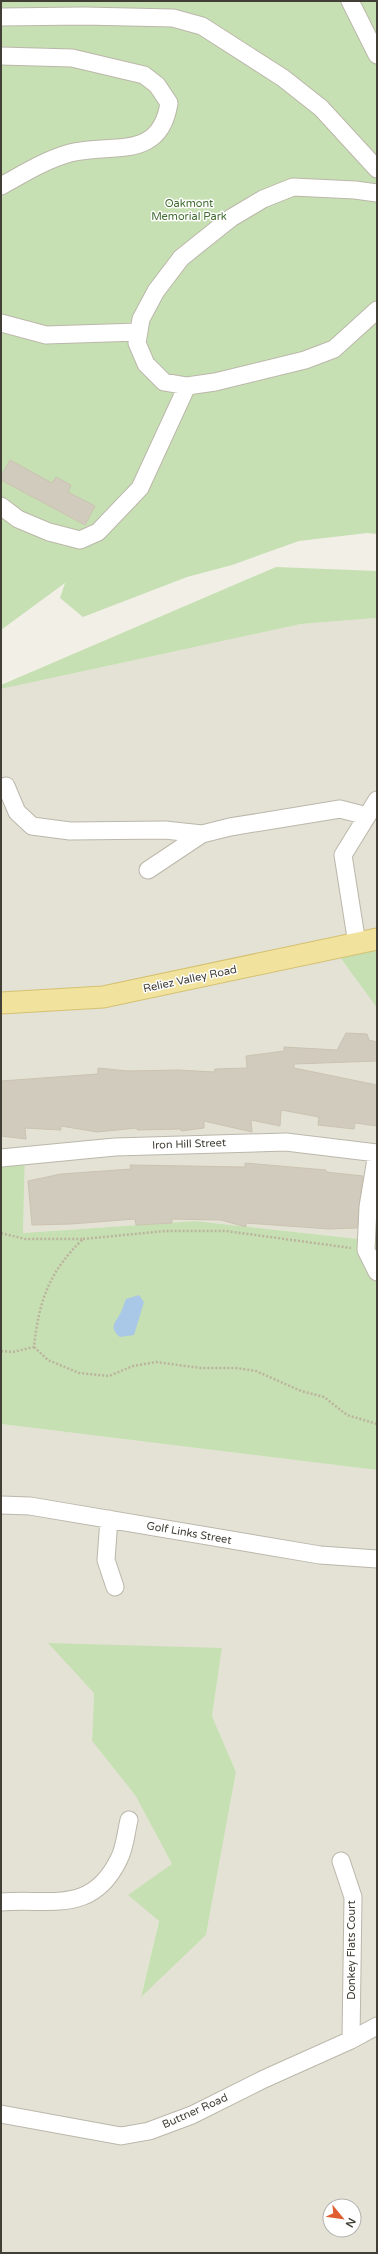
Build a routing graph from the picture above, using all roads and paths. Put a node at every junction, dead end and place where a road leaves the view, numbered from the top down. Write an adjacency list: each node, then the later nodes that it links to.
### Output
1 (350, 1): 3 (street)
2 (1, 17): 5 (street)
3 (377, 55)
4 (1, 56): 6 (street)
5 (377, 169)
6 (1, 186)
7 (377, 193): 10 (street)
8 (377, 310): 11 (street)
9 (1, 323): 10 (street)
10 (139, 332): 11 (street)
11 (187, 386): 12 (street)
12 (1, 506)
13 (6, 786): 16 (street)
14 (377, 800): 15 (street)
15 (368, 816): 16 (street); 19 (street)
16 (202, 834): 17 (street)
17 (148, 870)
18 (377, 939): 19 (main road, Reliez Valley Road)
19 (357, 944): 20 (main road, Reliez Valley Road)
20 (1, 1003)
21 (377, 1153): 22 (street, Iron Hill Street); 25 (street)
22 (1, 1158)
23 (1, 1234): 24 (path)
24 (83, 1239): 25 (path); 27 (path)
25 (366, 1250): 26 (street)
26 (377, 1272)
27 (34, 1347): 28 (path); 29 (path)
28 (1, 1351)
29 (377, 1424)
30 (1, 1505): 31 (street, Golf Links Street)
31 (109, 1519): 32 (street, Golf Links Street); 33 (street)
32 (377, 1559)
33 (115, 1587)
34 (128, 1820): 36 (street)
35 (341, 1860): 38 (street, Donkey Flats Court)
36 (1, 1902)
37 (377, 2026): 38 (street, Buttner Road)
38 (351, 2040): 39 (street, Buttner Road)
39 (1, 2114)

